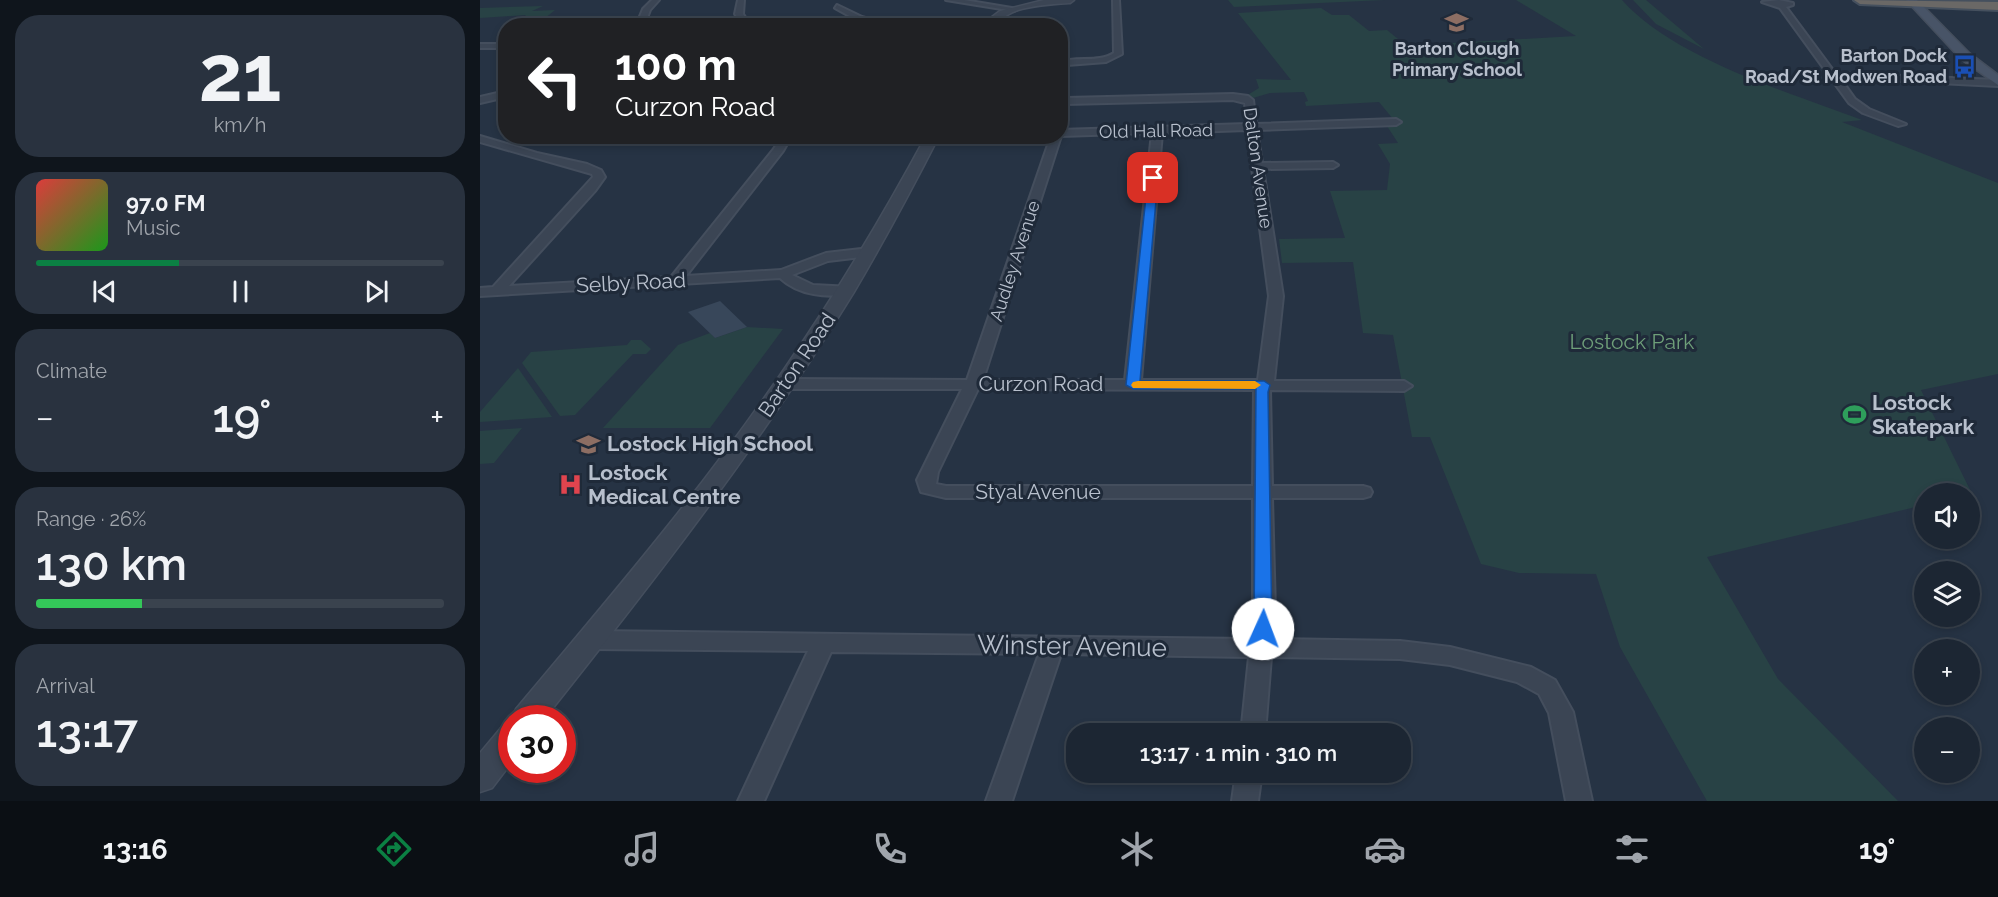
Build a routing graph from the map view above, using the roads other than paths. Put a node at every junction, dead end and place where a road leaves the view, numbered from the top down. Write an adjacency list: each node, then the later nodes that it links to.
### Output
1 (656, 0): 13 (street)
2 (741, 0): 14 (street)
3 (949, 0): 12 (street)
4 (1070, 0): 12 (street)
5 (1116, 0): 20 (street)
6 (1847, 0): 10 (highway)
7 (1860, 0): 10 (highway)
8 (1782, 6): 21 (street)
9 (837, 7): 15 (street)
10 (1925, 7): 11 (highway); 19 (main road); 22 (main road)
11 (1998, 7)
12 (1014, 9): 16 (street)
13 (643, 18)
14 (742, 18)
15 (858, 18)
16 (994, 18)
17 (480, 46): 18 (street)
18 (498, 46)
19 (1980, 52)
20 (1068, 63)
21 (1832, 75): 22 (street); 27 (street)
22 (1998, 82)
23 (498, 96): 24 (street)
24 (480, 100)
25 (1068, 101): 28 (street, Dalton Avenue)
26 (1396, 122): 28 (street, Old Hall Road)
27 (1901, 124)
28 (1252, 128): 29 (street, Old Hall Road); 36 (street, Dalton Avenue)
29 (1157, 131): 30 (street, Old Hall Road); 45 (street)
30 (1068, 133)
31 (480, 139): 41 (street)
32 (782, 144): 39 (street)
33 (930, 144): 37 (street, Barton Road)
34 (1053, 144): 44 (street, Audley Avenue)
35 (1333, 165): 36 (street)
36 (1258, 166): 46 (street, Dalton Avenue)
37 (870, 252): 38 (street, Selby Road); 40 (street, Barton Road)
38 (783, 274): 39 (street, Selby Road); 40 (street)
39 (675, 281): 41 (street, Selby Road)
40 (847, 290): 43 (street, Barton Road)
41 (497, 291): 42 (street, Selby Road)
42 (480, 292)
43 (786, 384): 44 (street, Curzon Road); 50 (street, Barton Road)
44 (972, 384): 45 (street, Curzon Road); 49 (street, Styal Avenue)
45 (1133, 385): 46 (street, Curzon Road)
46 (1264, 385): 47 (street, Curzon Road); 49 (street, Dalton Avenue)
47 (1404, 386)
48 (1363, 492): 49 (street)
49 (1262, 493): 53 (street, Dalton Avenue)
50 (592, 640): 51 (street, Winster Avenue); 54 (street, Barton Road)
51 (823, 644): 52 (street, Winster Avenue); 59 (street)
52 (1053, 646): 53 (street, Winster Avenue); 60 (street)
53 (1262, 648): 55 (street, Dalton Avenue); 62 (street, Winster Avenue)
54 (538, 705)
55 (1254, 723)
56 (498, 753): 57 (street)
57 (482, 771)
58 (1247, 783): 61 (street)
59 (751, 801)
60 (999, 801)
61 (1245, 801)
62 (1579, 801)

